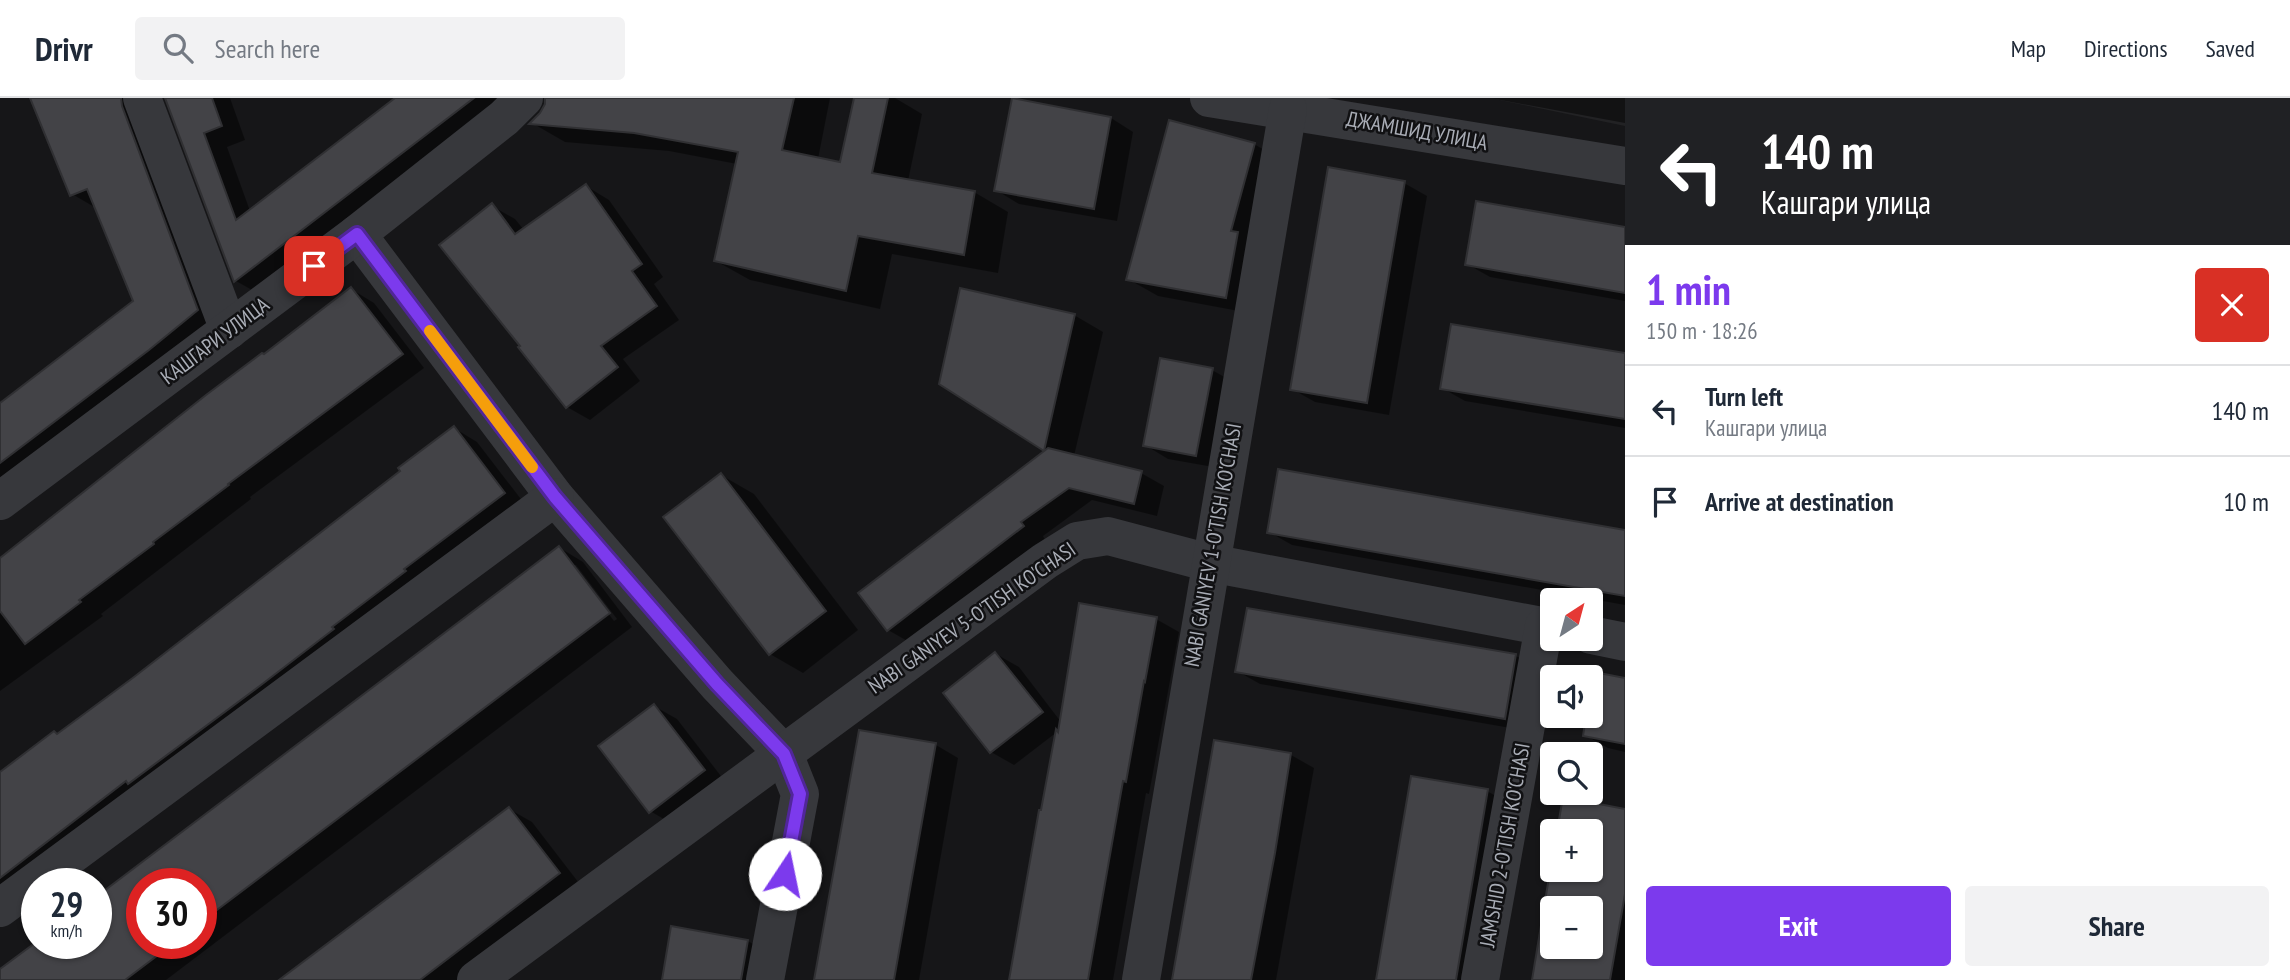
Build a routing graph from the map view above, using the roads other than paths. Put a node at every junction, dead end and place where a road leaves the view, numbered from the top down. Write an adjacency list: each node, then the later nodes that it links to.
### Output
1 (142, 98): 7 (street)
2 (524, 98): 6 (street, КАШГАРИ УЛИЦА)
3 (1209, 98): 4 (street, ДЖАМШИД УЛИЦА)
4 (1288, 109): 5 (street, ДЖАМШИД УЛИЦА); 10 (street, NABI GANIYEV 1-O'TISH KO'CHASI)
5 (1625, 166)
6 (357, 234): 7 (street, КАШГАРИ УЛИЦА); 8 (street)
7 (229, 330): 9 (street, КАШГАРИ УЛИЦА)
8 (555, 497): 15 (street); 16 (street)
9 (0, 501)
10 (1210, 563): 11 (street, NABI GANIYEV 5-O'TISH KO'CHASI); 15 (street, NABI GANIYEV 5-O'TISH KO'CHASI); 19 (street, NABI GANIYEV 1-O'TISH KO'CHASI)
11 (1540, 625)
12 (1603, 637): 13 (street)
13 (1625, 642)
14 (1543, 651): 20 (street, JAMSHID 2-O'TISH KO'CHASI)
15 (784, 754): 17 (street, NABI GANIYEV 5-O'TISH KO'CHASI); 18 (street)
16 (0, 908)
17 (476, 980)
18 (765, 980)
19 (1141, 980)
20 (1480, 980)

